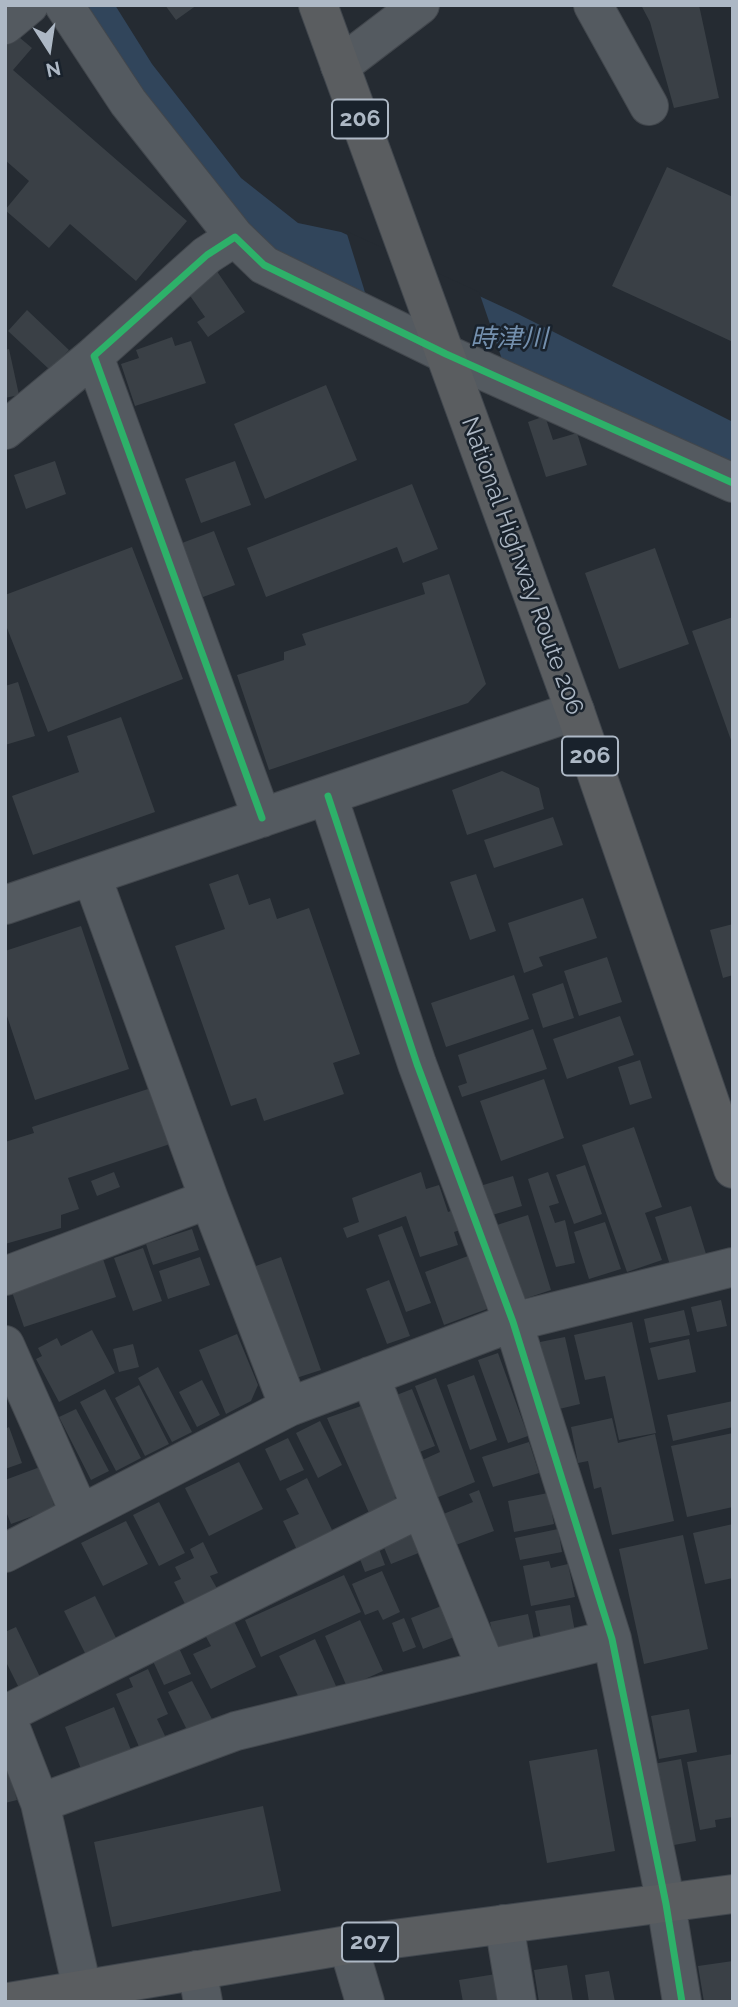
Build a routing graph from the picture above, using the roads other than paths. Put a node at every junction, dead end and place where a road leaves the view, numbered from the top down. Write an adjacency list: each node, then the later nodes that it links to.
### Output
1 (29, 5): 6 (street)
2 (64, 5): 9 (street)
3 (318, 5): 7 (highway, National Highway Route 206 / 206)
4 (421, 5): 7 (street)
5 (593, 5): 8 (street)
6 (5, 24)
7 (341, 66): 10 (highway, National Highway Route 206 / 206)
8 (649, 106)
9 (235, 237): 10 (street); 11 (street)
10 (444, 349): 13 (street); 14 (highway, National Highway Route 206 / 206)
11 (94, 356): 12 (street); 16 (street)
12 (5, 430)
13 (733, 483)
14 (575, 711): 15 (street); 19 (highway, National Highway Route 206 / 206)
15 (328, 796): 16 (street); 23 (street)
16 (262, 818): 17 (street)
17 (92, 877): 18 (street); 20 (street)
18 (5, 905)
19 (733, 1169)
20 (209, 1199): 22 (street); 26 (street)
21 (733, 1266): 23 (street)
22 (5, 1276)
23 (513, 1322): 25 (street); 30 (street)
24 (5, 1345): 28 (street)
25 (370, 1376): 26 (street); 27 (street)
26 (289, 1408): 28 (street)
27 (421, 1508): 31 (street); 32 (street)
28 (80, 1514): 29 (street)
29 (5, 1553)
30 (612, 1639): 31 (street); 35 (street)
31 (486, 1668): 33 (street)
32 (6, 1713): 33 (street)
33 (40, 1803): 39 (street)
34 (733, 1894): 35 (highway, 207)
35 (666, 1904): 36 (highway, 207); 43 (street)
36 (503, 1924): 37 (highway, 207); 42 (street)
37 (348, 1945): 38 (highway, 207); 41 (street)
38 (200, 1986): 39 (highway, 207)
39 (82, 1988): 40 (highway, 207)
40 (28, 2000)
41 (365, 2002)
42 (517, 2002)
43 (682, 2002)

